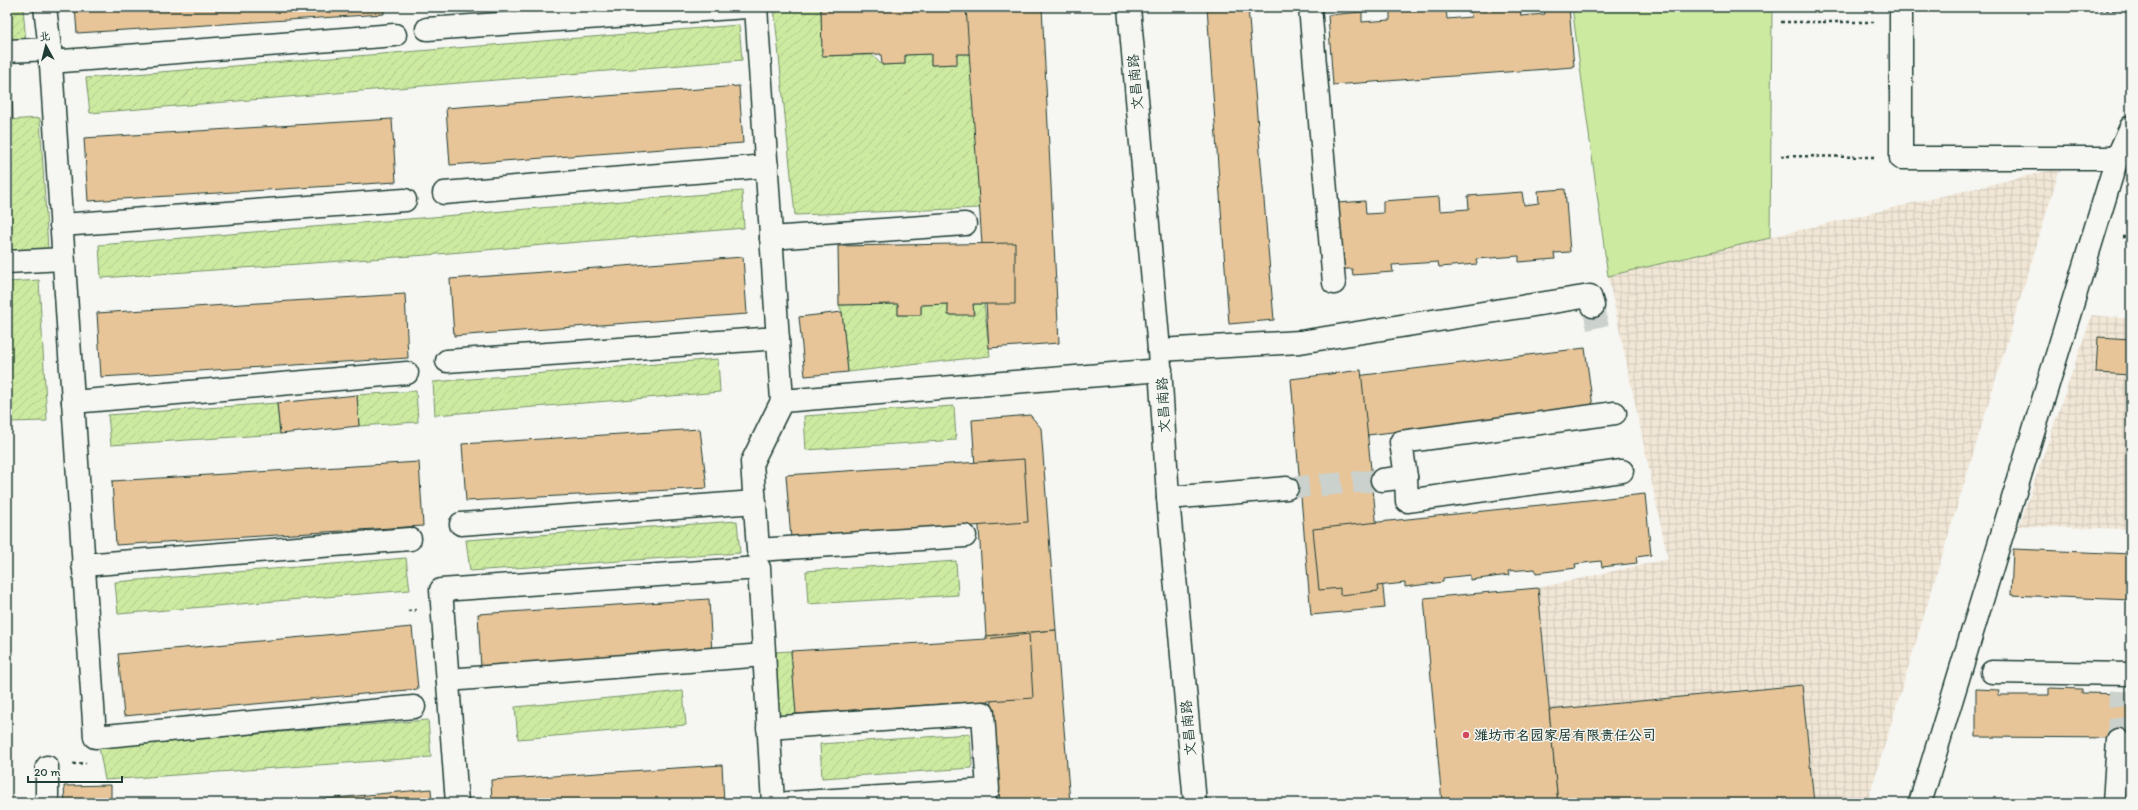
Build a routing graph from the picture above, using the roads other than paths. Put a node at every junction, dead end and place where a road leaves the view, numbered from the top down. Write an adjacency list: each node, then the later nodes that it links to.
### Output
1 (45, 7): 10 (street)
2 (747, 7): 7 (street)
3 (756, 7): 13 (street)
4 (1129, 7): 24 (street, 文昌南路)
5 (1310, 7): 21 (street)
6 (1901, 14): 12 (street)
7 (427, 29)
8 (394, 35): 10 (street)
9 (7, 51): 10 (street)
10 (50, 55): 17 (street)
11 (2131, 127): 12 (street)
12 (2117, 158): 53 (street)
13 (767, 166): 14 (street); 18 (street)
14 (444, 193)
15 (405, 200): 17 (street)
16 (965, 224): 18 (street)
17 (61, 225): 19 (street)
18 (772, 238): 23 (street)
19 (63, 259): 20 (street); 28 (street)
20 (7, 262)
21 (1334, 283)
22 (1593, 306): 24 (street)
23 (778, 338): 25 (street); 27 (street)
24 (1160, 360): 27 (street); 34 (street, 文昌南路)
25 (447, 362)
26 (407, 373): 28 (street)
27 (782, 401): 35 (street)
28 (73, 402): 39 (street)
29 (1615, 413): 31 (street)
30 (1622, 472): 31 (street)
31 (1406, 477): 32 (street)
32 (1382, 480)
33 (1287, 488): 34 (street)
34 (1168, 498): 52 (street, 文昌南路)
35 (755, 502): 36 (street); 37 (street)
36 (461, 524)
37 (965, 536)
38 (410, 539): 39 (street)
39 (83, 565): 44 (street)
40 (764, 655): 42 (street); 42 (street); 45 (street)
41 (1992, 672): 43 (street)
42 (448, 680): 49 (street)
43 (2124, 680)
44 (414, 707)
45 (768, 728): 50 (street); 51 (street)
46 (2118, 740): 54 (street)
47 (46, 766): 48 (street)
48 (47, 803)
49 (457, 803)
50 (773, 803)
51 (788, 803)
52 (1195, 803)
53 (1920, 803)
54 (2114, 803)

